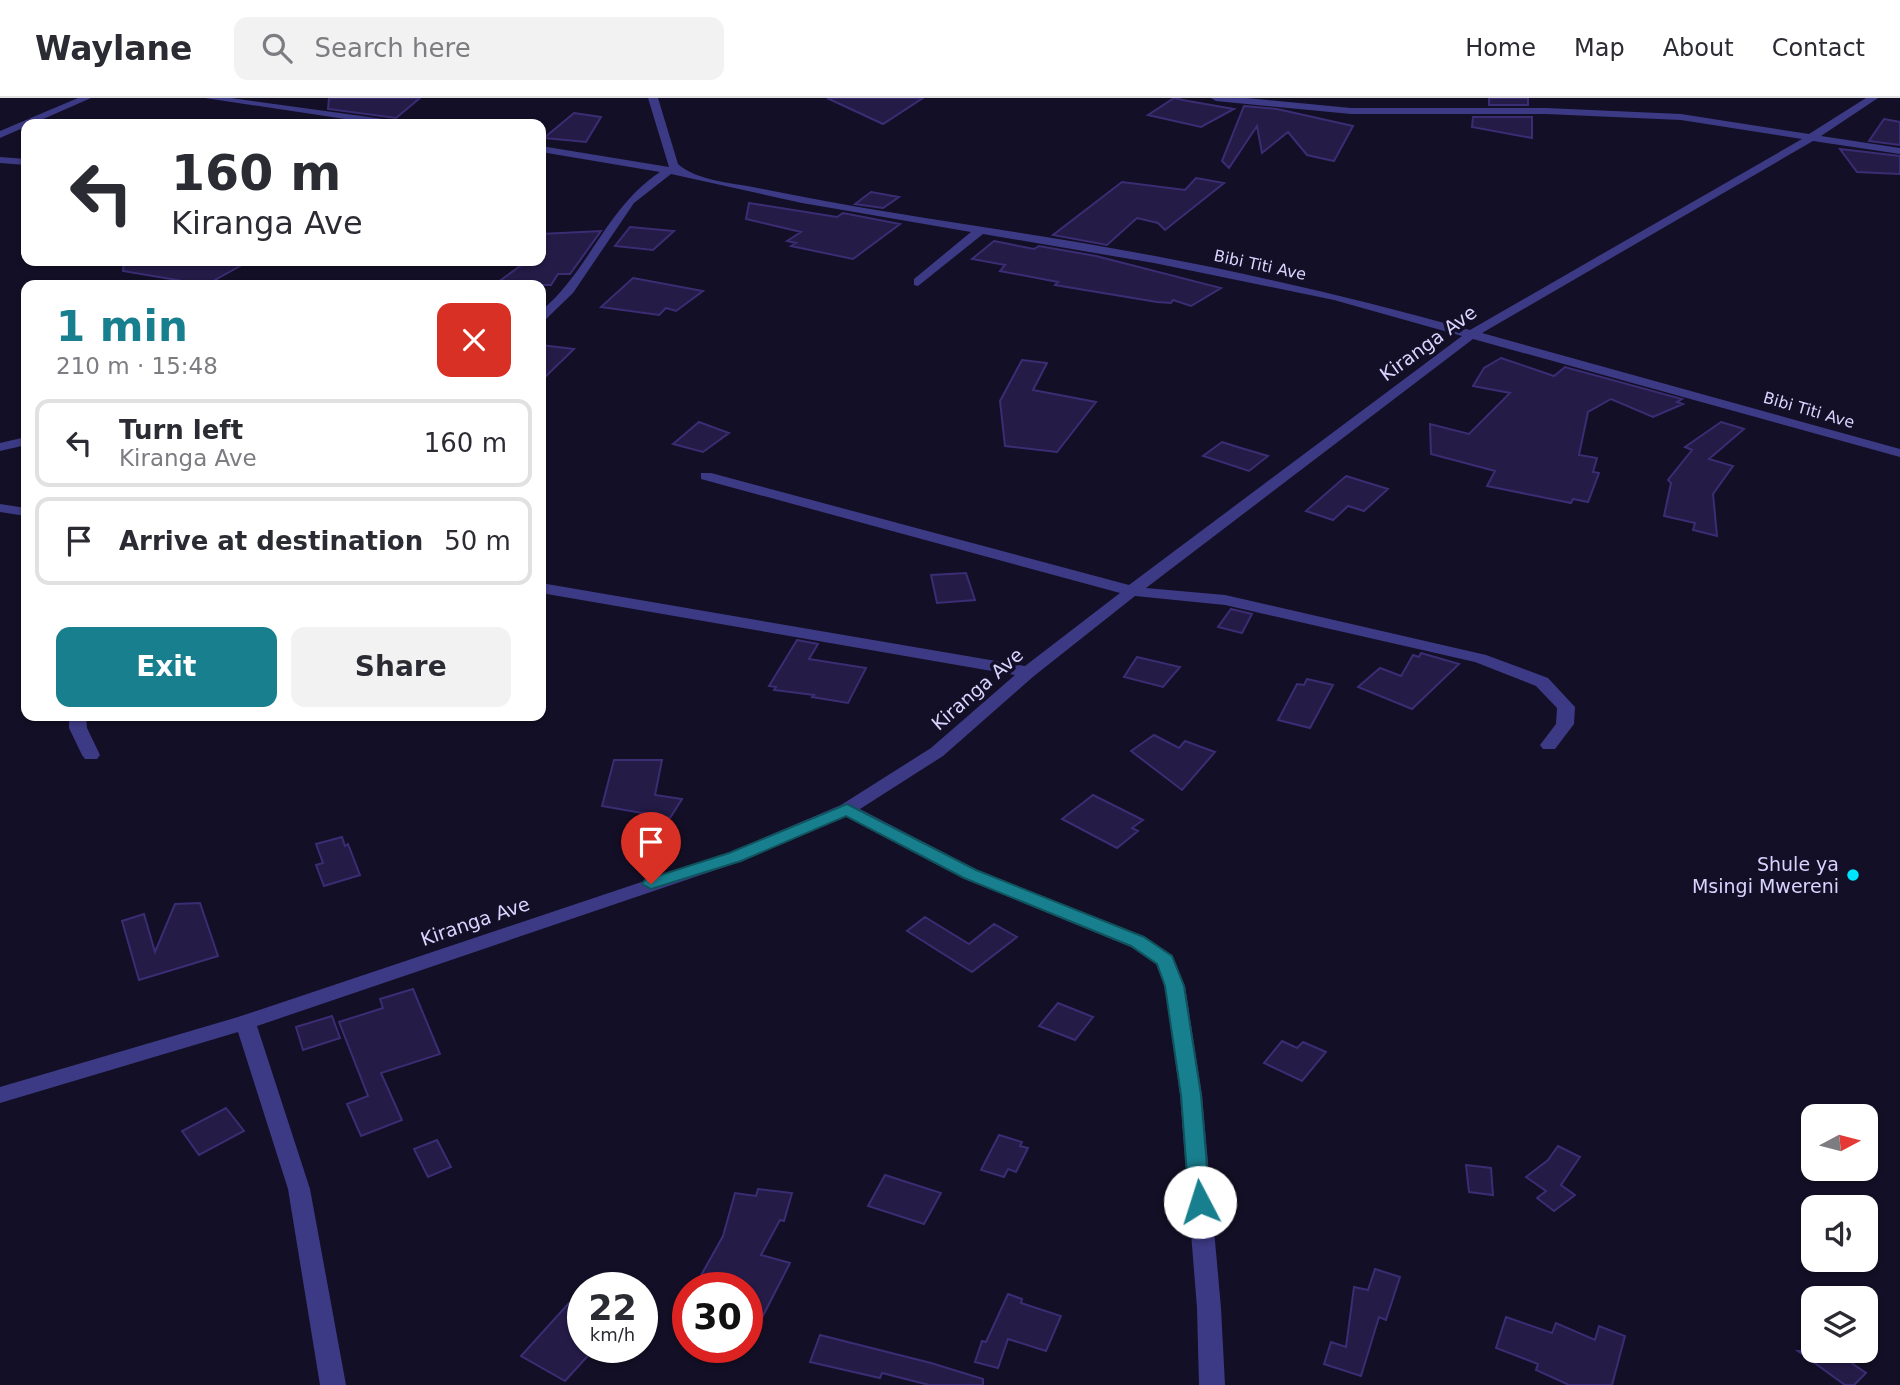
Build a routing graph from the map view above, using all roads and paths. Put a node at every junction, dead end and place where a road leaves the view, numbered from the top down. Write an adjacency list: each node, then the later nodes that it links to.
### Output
1 (86, 98): 7 (street)
2 (210, 98): 8 (street)
3 (653, 98): 16 (street)
4 (1216, 98): 6 (street)
5 (1873, 98): 11 (street, Kiranga Ave)
6 (1323, 103): 11 (street)
7 (38, 119)
8 (362, 119)
9 (21, 126): 10 (street)
10 (0, 135)
11 (1809, 138): 13 (street); 20 (street, Kiranga Ave)
12 (546, 150): 16 (street, Bibi Titi Ave)
13 (1900, 151)
14 (0, 160): 15 (street)
15 (21, 162)
16 (674, 172): 17 (street, Bibi Titi Ave); 19 (street)
17 (979, 231): 18 (street); 20 (street, Bibi Titi Ave)
18 (918, 282)
19 (546, 313)
20 (1472, 334): 23 (street, Bibi Titi Ave); 28 (street, Kiranga Ave)
21 (21, 442): 22 (street)
22 (0, 447)
23 (1900, 453)
24 (706, 476): 28 (street)
25 (0, 508): 26 (street)
26 (21, 511)
27 (546, 589): 29 (street)
28 (1132, 590): 29 (street, Kiranga Ave); 31 (street)
29 (1028, 672): 33 (street, Kiranga Ave)
30 (77, 721): 32 (street)
31 (1549, 745)
32 (91, 755)
33 (847, 810): 34 (street, Kiranga Ave); 37 (street)
34 (244, 1022): 35 (street, Kiranga Ave); 36 (street)
35 (0, 1095)
36 (333, 1385)
37 (1212, 1385)

